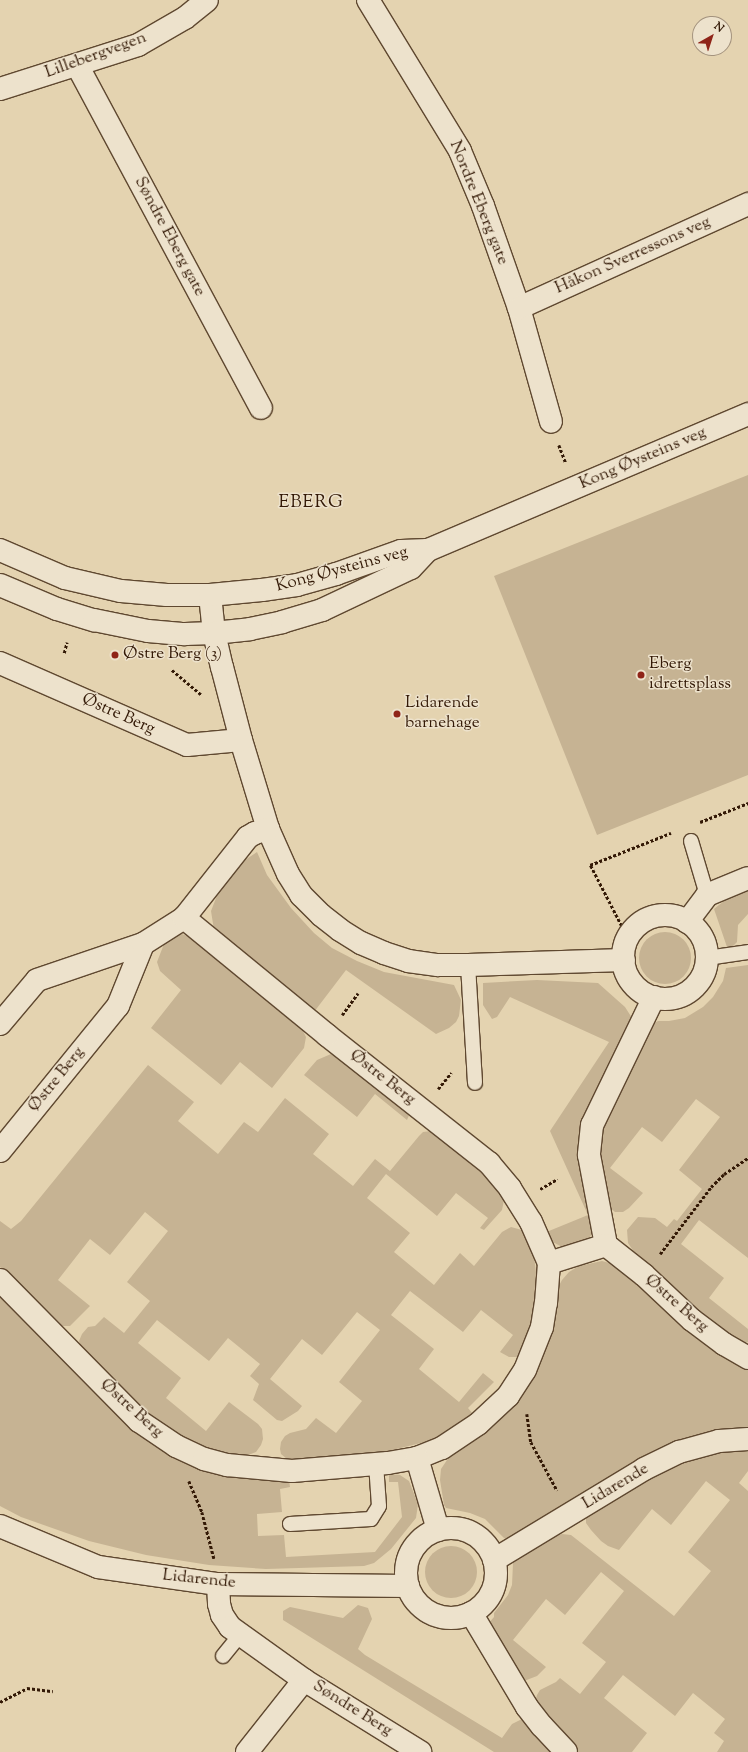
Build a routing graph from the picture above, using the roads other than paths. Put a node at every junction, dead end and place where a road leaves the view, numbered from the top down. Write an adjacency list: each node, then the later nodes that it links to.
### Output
1 (207, 0): 3 (street, Lillebergvegen)
2 (368, 0): 6 (street, Nordre Eberg gate)
3 (77, 65): 4 (street, Lillebergvegen); 7 (street, Søndre Eberg gate)
4 (0, 89)
5 (748, 204): 6 (street, Håkon Sverressons veg)
6 (519, 308): 9 (street, Nordre Eberg gate)
7 (261, 408)
8 (748, 414): 11 (street, Kong Øysteins veg)
9 (551, 422)
10 (0, 550): 13 (street, Kong Øysteins veg)
11 (428, 550): 13 (street, Kong Øysteins veg); 14 (street, Kong Øysteins veg)
12 (0, 585): 14 (street, Kong Øysteins veg)
13 (210, 595): 14 (street)
14 (214, 632): 16 (street)
15 (0, 663): 16 (street, Østre Berg)
16 (241, 740): 17 (street)
17 (268, 829): 21 (street); 27 (street)
18 (691, 842): 20 (lane)
19 (748, 878): 20 (street)
20 (707, 895): 22 (street)
21 (184, 918): 23 (street); 33 (street, Østre Berg)
22 (687, 922): 24 (street); 26 (street)
23 (143, 944): 29 (street); 31 (street, Østre Berg)
24 (626, 949): 27 (street); 28 (street)
25 (748, 952): 26 (lane)
26 (707, 958): 28 (street)
27 (468, 965): 30 (lane)
28 (654, 997): 32 (street)
29 (0, 1024)
30 (476, 1083)
31 (0, 1151)
32 (606, 1245): 33 (street); 35 (street, Østre Berg)
33 (549, 1263): 37 (street, Østre Berg)
34 (0, 1280): 38 (street, Østre Berg)
35 (748, 1358)
36 (748, 1439): 42 (street, Lidarende)
37 (417, 1458): 38 (street, Østre Berg); 41 (street)
38 (376, 1464): 39 (lane)
39 (290, 1524)
40 (0, 1526): 43 (street, Lidarende)
41 (438, 1530): 42 (street); 44 (street)
42 (494, 1560): 45 (street)
43 (218, 1584): 44 (street, Lidarende); 46 (street, Søndre Berg)
44 (408, 1586): 45 (street)
45 (470, 1613): 51 (street)
46 (240, 1635): 47 (lane); 48 (street, Søndre Berg)
47 (223, 1656)
48 (304, 1680): 49 (street, Søndre Berg); 50 (street, Søndre Berg)
49 (247, 1752)
50 (420, 1752)
51 (566, 1752)

